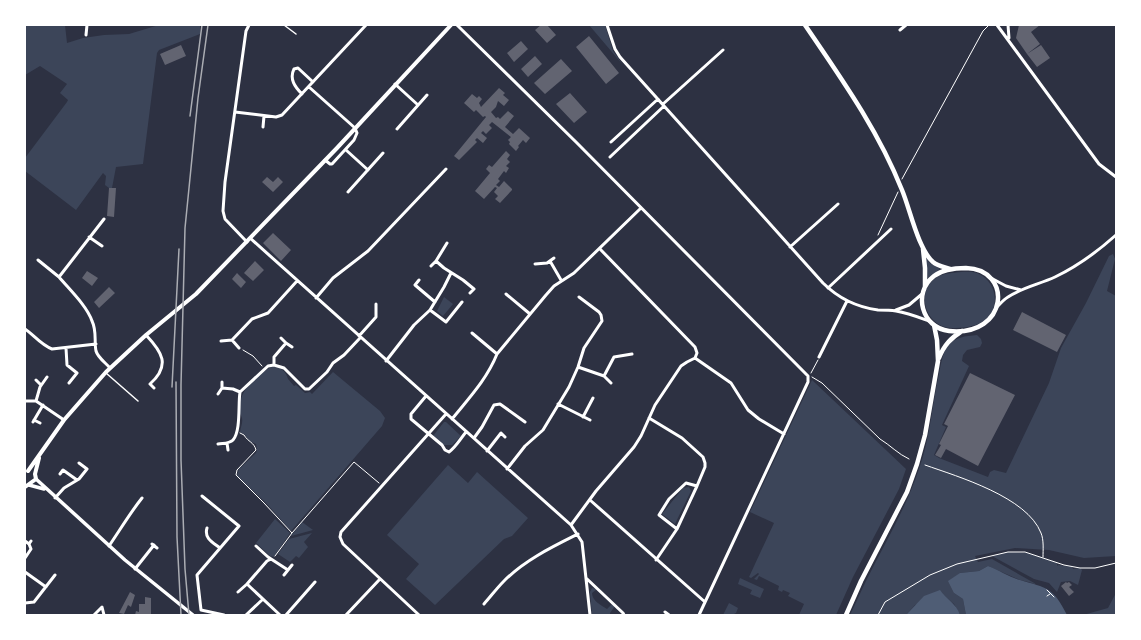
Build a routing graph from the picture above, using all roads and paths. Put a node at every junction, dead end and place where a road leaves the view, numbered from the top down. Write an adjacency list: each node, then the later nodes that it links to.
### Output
1 (87, 25): 15 (street)
2 (249, 25): 26 (street)
3 (284, 25): 14 (lane)
4 (366, 25): 18 (street)
5 (451, 25): 19 (main road)
6 (457, 25): 43 (street)
7 (607, 25): 23 (street)
8 (805, 25): 40 (main road)
9 (906, 25): 13 (street)
10 (989, 25): 38 (path)
11 (997, 25): 16 (street)
12 (1008, 25): 16 (street)
13 (900, 30)
14 (296, 34)
15 (86, 35)
16 (1009, 40): 39 (street)
17 (723, 50): 25 (street)
18 (314, 82): 20 (street); 21 (street)
19 (395, 84): 24 (street); 29 (main road)
20 (309, 87): 21 (street); 29 (street)
21 (302, 94): 27 (street)
22 (427, 95): 24 (street)
23 (658, 99): 25 (street); 31 (street)
24 (418, 105): 30 (street)
25 (663, 105): 34 (street); 52 (street)
26 (235, 112): 27 (street); 48 (street)
27 (264, 116): 28 (street)
28 (263, 127)
29 (355, 128): 32 (street); 35 (main road)
30 (397, 129)
31 (611, 142)
32 (346, 150): 35 (street); 37 (street)
33 (383, 153): 37 (street)
34 (610, 157)
35 (325, 160): 48 (main road)
36 (446, 169): 77 (street)
37 (368, 170): 41 (street)
38 (904, 176)
39 (1116, 177)
40 (902, 189): 50 (path); 53 (main road)
41 (348, 192)
42 (838, 204): 52 (street)
43 (641, 208): 54 (street); 143 (street)
44 (104, 219): 47 (street)
45 (891, 229): 50 (street)
46 (1116, 235): 72 (street)
47 (89, 237): 51 (street); 63 (street)
48 (248, 240): 67 (street); 91 (main road)
49 (448, 243): 57 (street)
50 (874, 245): 71 (street)
51 (102, 246)
52 (790, 247): 71 (street)
53 (923, 248): 61 (main road); 70 (main road)
54 (600, 249): 66 (street); 104 (street)
55 (554, 258): 58 (street)
56 (38, 260): 63 (street)
57 (436, 261): 60 (street); 62 (street)
58 (550, 262): 59 (street); 66 (street)
59 (535, 264)
60 (431, 266)
61 (950, 269): 64 (main road); 70 (main road)
62 (451, 273): 73 (street); 79 (street)
63 (59, 277): 97 (street)
64 (990, 277): 72 (street); 82 (main road)
65 (418, 280): 69 (street)
66 (561, 280): 85 (street)
67 (297, 281): 77 (street); 94 (street)
68 (411, 283): 69 (street)
69 (415, 285): 79 (street)
70 (925, 287): 75 (main road)
71 (828, 288): 78 (street)
72 (1021, 290): 82 (street)
73 (470, 294)
74 (506, 294): 85 (street)
75 (922, 294): 84 (street); 86 (main road)
76 (579, 297): 108 (street)
77 (316, 298): 92 (street)
78 (847, 301): 84 (street); 103 (street)
79 (436, 302): 83 (street)
80 (462, 302): 83 (street)
81 (376, 304): 92 (street)
82 (996, 308): 89 (main road)
83 (430, 310): 105 (street)
84 (894, 310): 86 (street)
85 (530, 314): 101 (street)
86 (929, 321): 87 (main road)
87 (934, 325): 89 (main road); 106 (main road)
88 (25, 329): 99 (street)
89 (962, 331): 106 (main road)
90 (472, 333): 101 (street)
91 (146, 335): 109 (main road); 121 (street)
92 (360, 337): 105 (street); 107 (street)
93 (282, 338): 96 (street)
94 (232, 340): 95 (street); 100 (street)
95 (221, 342)
96 (286, 343): 98 (street); 107 (street)
97 (96, 344): 99 (street); 109 (street)
98 (292, 347)
99 (66, 348): 112 (street)
100 (239, 348): 110 (path)
101 (497, 354): 135 (street)
102 (632, 354): 114 (street)
103 (818, 357): 151 (path)
104 (695, 358): 134 (street); 143 (street)
105 (386, 361): 125 (street)
106 (938, 361): 221 (main road)
107 (274, 365): 110 (street)
108 (578, 367): 114 (street); 130 (street)
109 (110, 368): 111 (main road)
110 (264, 369): 123 (street)
111 (106, 372): 129 (lane); 136 (main road)
112 (77, 373): 113 (street); 119 (street)
113 (82, 373)
114 (604, 376): 118 (street)
115 (47, 377): 120 (street)
116 (36, 380): 120 (street)
117 (222, 382): 122 (street)
118 (612, 382)
119 (69, 384)
120 (41, 385): 128 (street)
121 (154, 388)
122 (222, 388): 123 (street); 124 (street)
123 (240, 392): 140 (street)
124 (218, 394)
125 (426, 396): 132 (street); 142 (street)
126 (593, 398): 133 (street)
127 (25, 401): 128 (street)
128 (36, 401): 131 (street)
129 (138, 401)
130 (558, 404): 133 (street); 154 (street)
131 (44, 405): 136 (street); 139 (street)
132 (446, 414): 135 (street); 142 (street)
133 (583, 417): 137 (street)
134 (649, 418): 162 (street); 167 (street)
135 (452, 419): 141 (street)
136 (64, 420): 150 (main road)
137 (590, 420)
138 (525, 422): 145 (street)
139 (40, 423)
140 (237, 432): 146 (street); 173 (path)
141 (466, 432): 142 (street); 145 (street)
142 (429, 434): 161 (street)
143 (784, 434): 204 (street)
144 (505, 437): 149 (street)
145 (474, 438): 149 (street)
146 (227, 443): 147 (street); 148 (street)
147 (218, 444)
148 (228, 450)
149 (487, 451): 154 (street)
150 (40, 456): 155 (main road); 156 (main road)
151 (909, 459)
152 (79, 463): 159 (street)
153 (925, 465): 181 (path)
154 (507, 469): 168 (street)
155 (26, 471): 156 (main road)
156 (34, 474): 158 (main road)
157 (60, 474): 159 (street)
158 (36, 479): 160 (main road); 163 (street)
159 (77, 480): 165 (street)
160 (27, 485): 163 (street)
161 (384, 486): 173 (path); 192 (street)
162 (698, 486): 172 (street); 172 (street)
163 (45, 489): 165 (street)
164 (202, 496): 169 (street)
165 (55, 498): 176 (street)
166 (142, 498): 176 (street)
167 (590, 500): 168 (street); 183 (street)
168 (571, 525): 174 (street)
169 (239, 526): 171 (street); 179 (street)
170 (207, 528): 179 (street)
171 (243, 529)
172 (677, 529): 183 (street)
173 (292, 533): 182 (path)
174 (578, 534): 191 (street); 206 (street)
175 (25, 541): 180 (street)
176 (109, 546): 186 (street)
177 (155, 546): 186 (street)
178 (256, 546): 182 (street)
179 (220, 548): 211 (street)
180 (25, 558)
181 (1043, 558): 184 (path); 222 (path)
182 (271, 559): 187 (street); 194 (street)
183 (656, 560): 204 (street)
184 (1116, 563)
185 (292, 565): 187 (street)
186 (135, 569): 210 (street)
187 (288, 570): 190 (street)
188 (25, 572): 196 (street)
189 (55, 574): 196 (street)
190 (284, 575)
191 (586, 578): 195 (street); 197 (street)
192 (380, 579): 215 (street); 216 (street)
193 (315, 582): 214 (street)
194 (247, 584): 199 (street); 203 (street)
195 (595, 586): 197 (street); 218 (street)
196 (46, 587): 205 (street)
197 (587, 589): 217 (street)
198 (1047, 590): 200 (path)
199 (238, 592)
200 (1051, 593): 201 (path); 202 (path)
201 (1047, 596)
202 (1054, 597)
203 (263, 599): 212 (street); 213 (street)
204 (705, 602): 220 (street)
205 (25, 603)
206 (484, 604)
207 (665, 612): 219 (street)
208 (94, 615): 209 (street)
209 (104, 615)
210 (193, 615)
211 (224, 615)
212 (246, 615)
213 (280, 615)
214 (286, 615)
215 (346, 615)
216 (419, 615)
217 (590, 615)
218 (624, 615)
219 (669, 615)
220 (699, 615)
221 (846, 615)
222 (878, 615)

